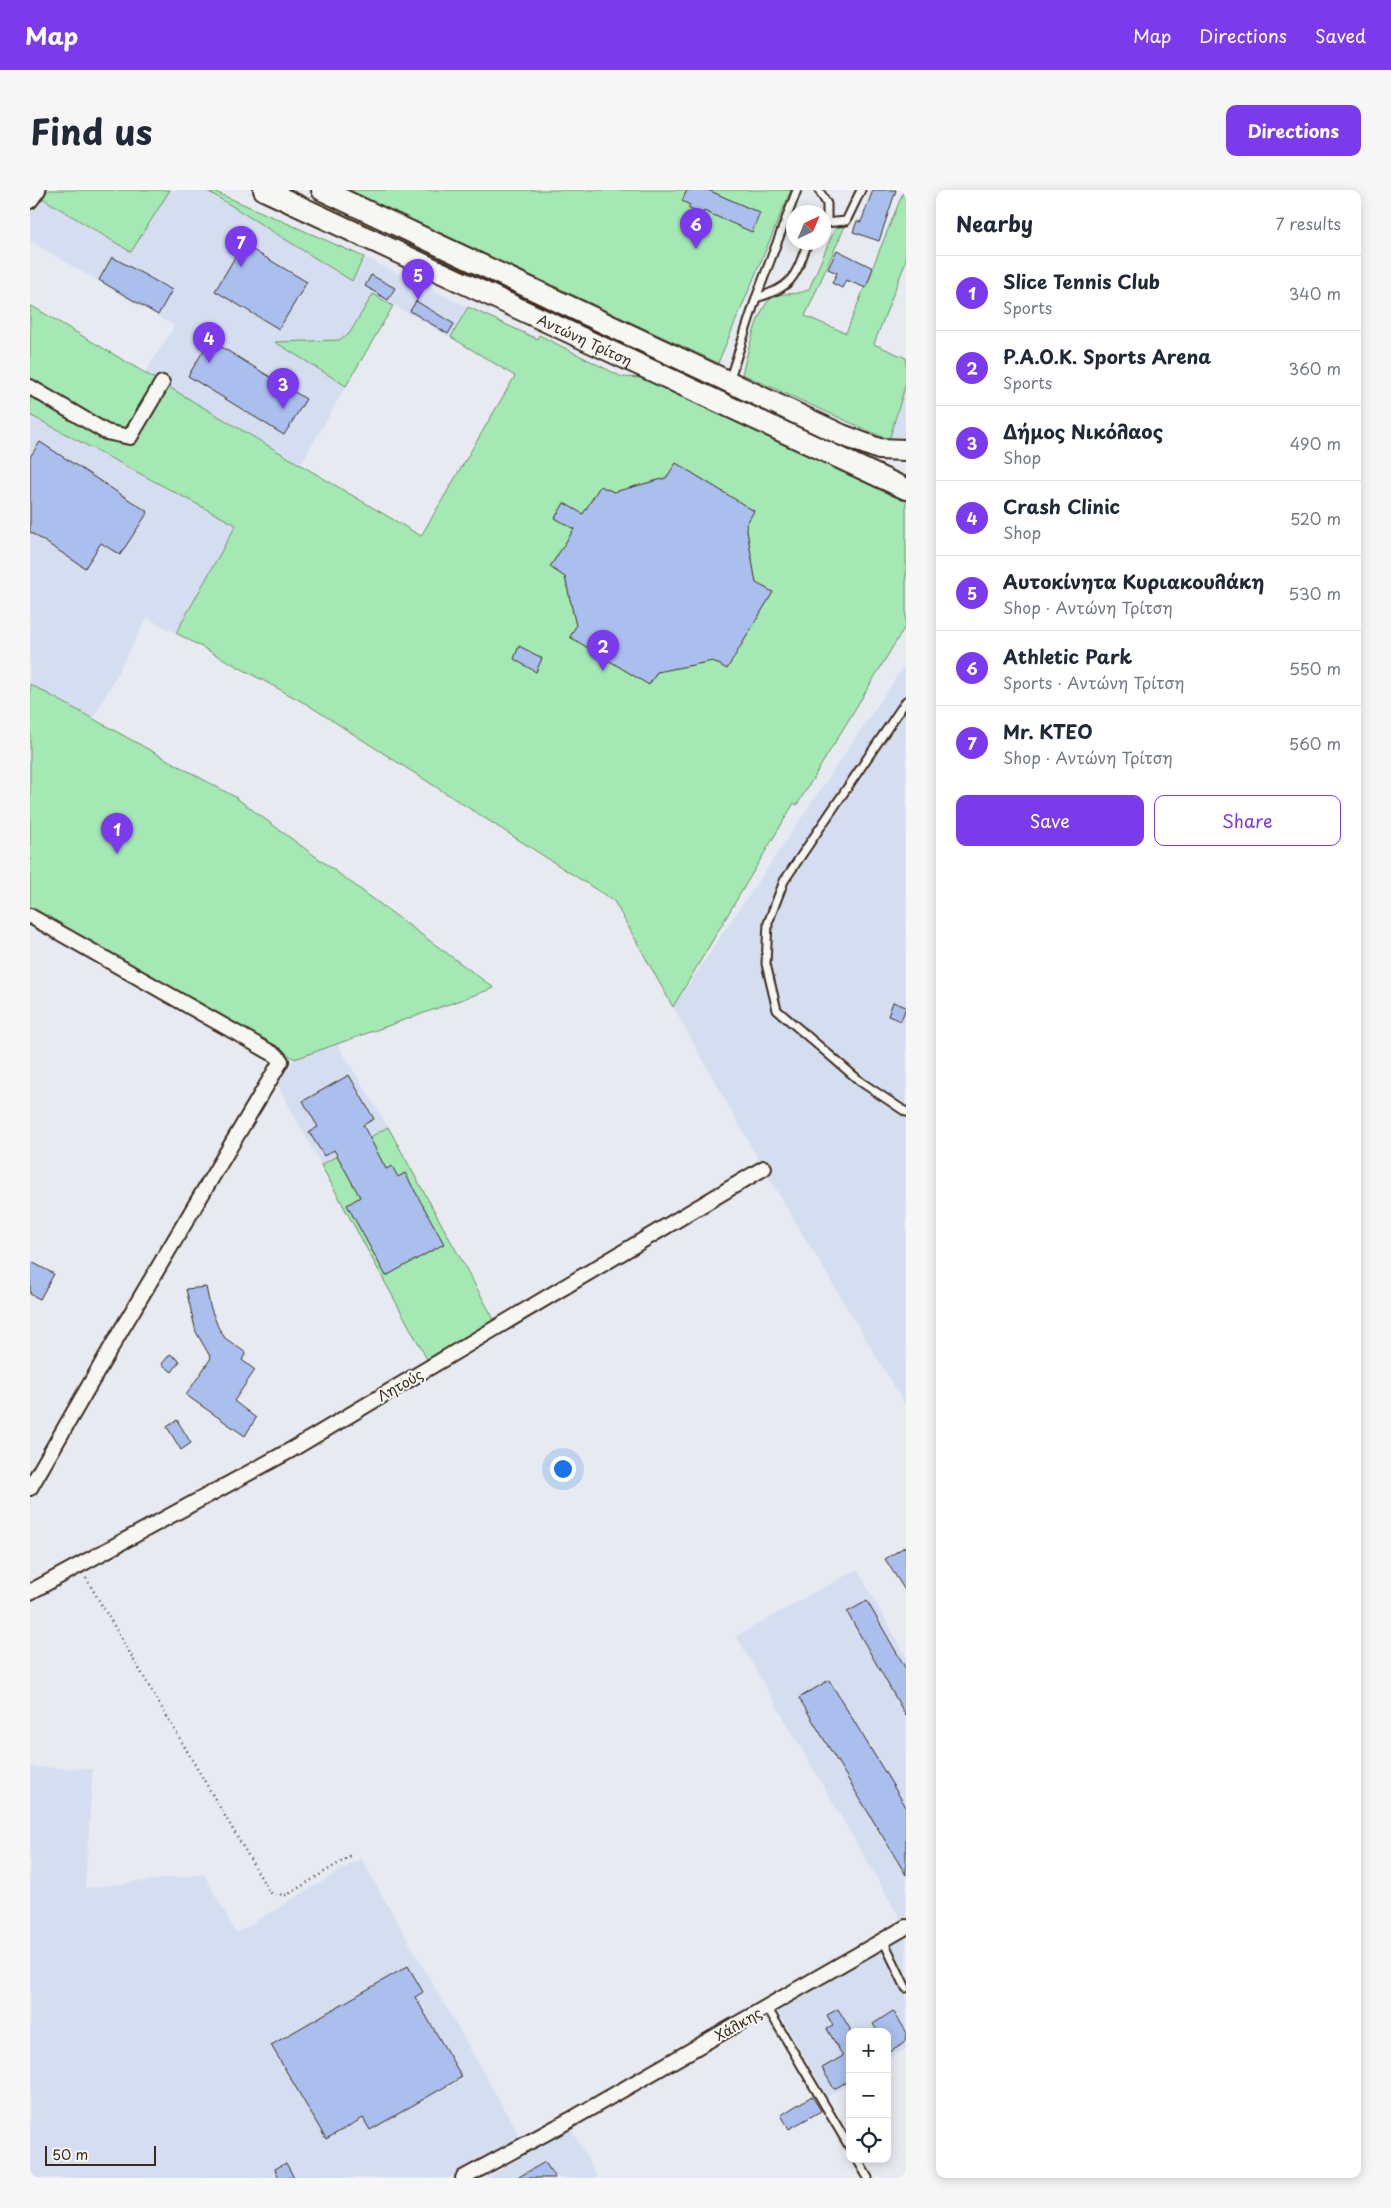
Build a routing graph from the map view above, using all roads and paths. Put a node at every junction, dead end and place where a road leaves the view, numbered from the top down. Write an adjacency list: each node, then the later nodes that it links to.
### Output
1 (38, 190): 7 (street)
2 (264, 190): 16 (street, Αντώνη Τρίτση)
3 (322, 190): 12 (street, Αντώνη Τρίτση)
4 (797, 190): 11 (lane)
5 (818, 190): 8 (lane)
6 (861, 190): 9 (lane)
7 (30, 201)
8 (827, 205)
9 (831, 222)
10 (805, 250): 11 (lane)
11 (756, 298): 12 (lane)
12 (729, 381): 15 (street, Αντώνη Τρίτση)
13 (162, 383): 14 (street)
14 (30, 387)
15 (906, 450)
16 (906, 490)
17 (906, 701): 19 (lane)
18 (30, 916): 21 (street)
19 (906, 1112)
20 (764, 1168): 22 (street, Λητούς)
21 (30, 1488)
22 (79, 1566): 23 (street, Λητούς); 24 (path)
23 (30, 1592)
24 (352, 1855)
25 (906, 1927): 26 (street, Χάλκης)
26 (883, 1940): 27 (lane); 28 (street, Χάλκης)
27 (906, 1988)
28 (767, 2007): 29 (lane); 31 (street, Χάλκης)
29 (846, 2141)
30 (859, 2163): 32 (lane)
31 (463, 2178)
32 (868, 2178)

